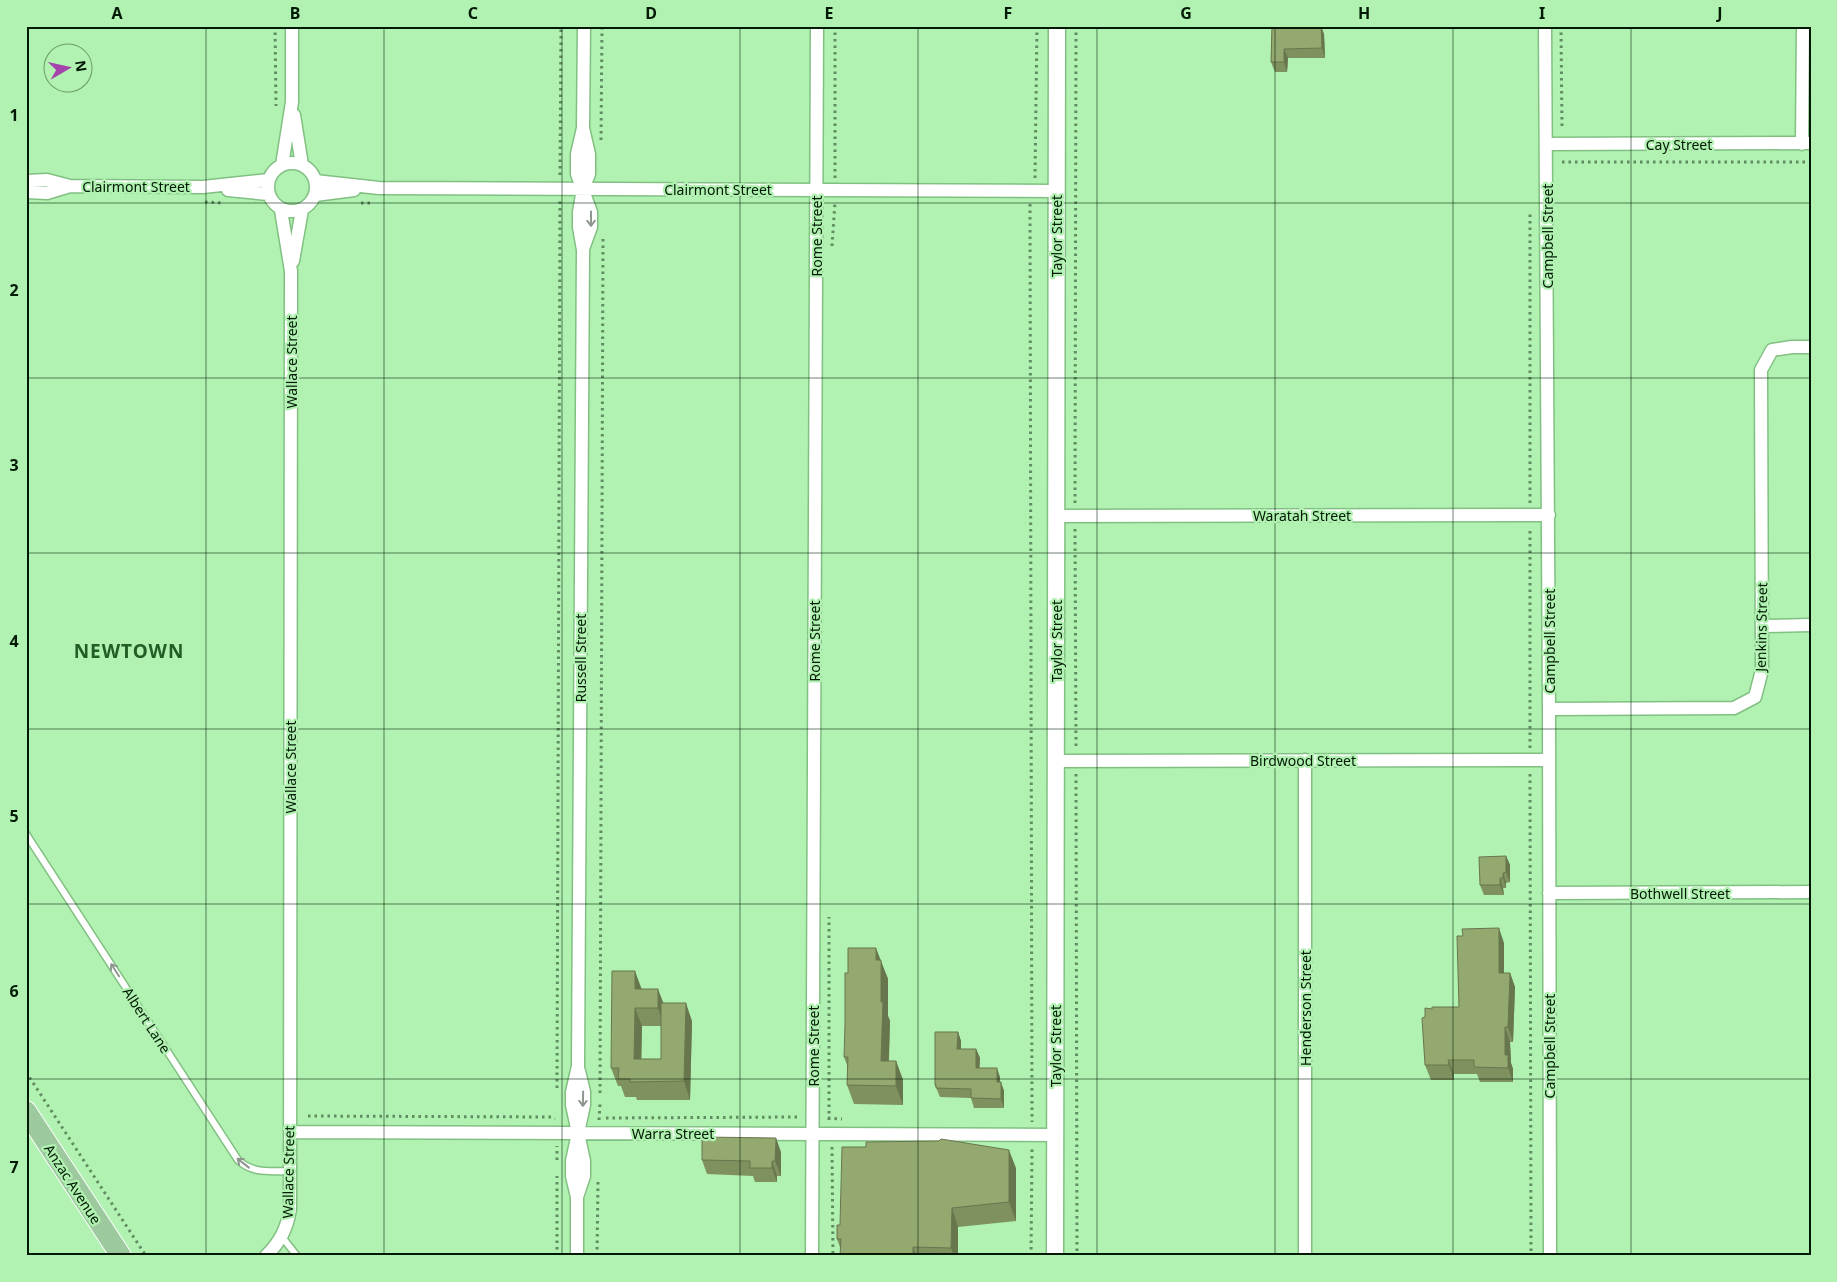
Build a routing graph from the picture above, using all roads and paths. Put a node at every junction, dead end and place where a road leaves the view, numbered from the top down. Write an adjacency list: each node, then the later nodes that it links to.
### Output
1 (275, 26): 14 (path)
2 (292, 26): 13 (street)
3 (560, 26): 28 (path)
4 (584, 26): 29 (street, Russell Street)
5 (602, 26): 17 (path)
6 (817, 26): 30 (street, Rome Street)
7 (835, 26): 31 (path)
8 (1037, 26): 32 (path)
9 (1057, 26): 33 (street, Taylor Street)
10 (1076, 26): 47 (path)
11 (1545, 26): 15 (street, Campbell Street)
12 (1803, 26): 16 (street)
13 (292, 102): 20 (street); 21 (street)
14 (276, 107)
15 (1547, 144): 16 (street, Cay Street); 45 (street, Campbell Street)
16 (1806, 144)
17 (601, 145)
18 (1562, 162): 19 (path)
19 (1811, 162)
20 (282, 165): 21 (street); 22 (street)
21 (302, 165): 24 (street)
22 (268, 180): 26 (street, Clairmont Street); 35 (street)
23 (26, 181): 25 (street, Clairmont Street)
24 (315, 181): 27 (street, Clairmont Street); 36 (street)
25 (70, 186): 26 (street, Clairmont Street); 34 (street, Clairmont Street)
26 (203, 187): 35 (street, Clairmont Street)
27 (379, 188): 28 (street, Clairmont Street); 36 (street, Clairmont Street)
28 (560, 188): 29 (street, Clairmont Street); 60 (path)
29 (583, 189): 30 (street, Clairmont Street); 68 (street, Russell Street)
30 (816, 190): 31 (street, Clairmont Street); 64 (street, Rome Street)
31 (835, 190): 32 (street, Clairmont Street); 41 (path)
32 (1031, 190): 33 (street, Clairmont Street); 72 (path)
33 (1056, 191): 46 (street, Taylor Street)
34 (26, 192)
35 (268, 194): 38 (street)
36 (315, 195): 39 (street)
37 (1530, 203): 44 (path)
38 (281, 210): 39 (street); 42 (street, Wallace Street)
39 (302, 210): 42 (street, Wallace Street)
40 (603, 233): 65 (path)
41 (831, 255)
42 (291, 270): 66 (street, Wallace Street)
43 (1811, 347): 49 (street, Jenkins Street)
44 (1530, 515): 45 (street, Waratah Street); 47 (street, Waratah Street); 52 (path)
45 (1549, 515): 50 (street, Campbell Street)
46 (1055, 516): 47 (street, Waratah Street); 54 (street, Taylor Street)
47 (1075, 516): 55 (path)
48 (1811, 625): 49 (street)
49 (1762, 626): 50 (street, Jenkins Street)
50 (1550, 709): 53 (street, Campbell Street)
51 (1305, 760): 52 (street, Birdwood Street); 55 (street, Birdwood Street); 89 (street, Henderson Street)
52 (1530, 760): 53 (street, Birdwood Street); 90 (path)
53 (1549, 760): 58 (street, Campbell Street)
54 (1056, 761): 55 (street, Birdwood Street); 73 (street, Taylor Street)
55 (1076, 761): 88 (path)
56 (26, 834): 74 (lane, Albert Lane, one-way to 56)
57 (1811, 892): 58 (street, Bothwell Street)
58 (1549, 893): 91 (street, Campbell Street)
59 (26, 1072): 78 (path)
60 (557, 1091)
61 (26, 1111): 77 (main road, Anzac Avenue)
62 (557, 1111): 63 (path)
63 (308, 1116)
64 (812, 1117): 65 (path); 70 (street, Rome Street); 71 (path)
65 (600, 1119): 69 (path)
66 (290, 1132): 67 (street, Warra Street); 74 (street, Wallace Street)
67 (557, 1133): 68 (street, Warra Street); 81 (path)
68 (578, 1133): 69 (street, Warra Street); 82 (street, Russell Street)
69 (600, 1133): 70 (street, Warra Street)
70 (812, 1134): 71 (street, Warra Street); 84 (street, Rome Street)
71 (830, 1134): 72 (street, Warra Street); 85 (path)
72 (1032, 1135): 73 (street, Warra Street); 86 (path)
73 (1055, 1135): 87 (street, Taylor Street)
74 (290, 1171): 76 (street, Wallace Street)
75 (598, 1179): 83 (path)
76 (282, 1237): 79 (street, Wallace Street); 80 (lane)
77 (121, 1256)
78 (146, 1256)
79 (266, 1256)
80 (297, 1256)
81 (557, 1256)
82 (577, 1256)
83 (598, 1256)
84 (812, 1256)
85 (833, 1256)
86 (1031, 1256)
87 (1055, 1256)
88 (1077, 1256)
89 (1305, 1256)
90 (1531, 1256)
91 (1550, 1256)

